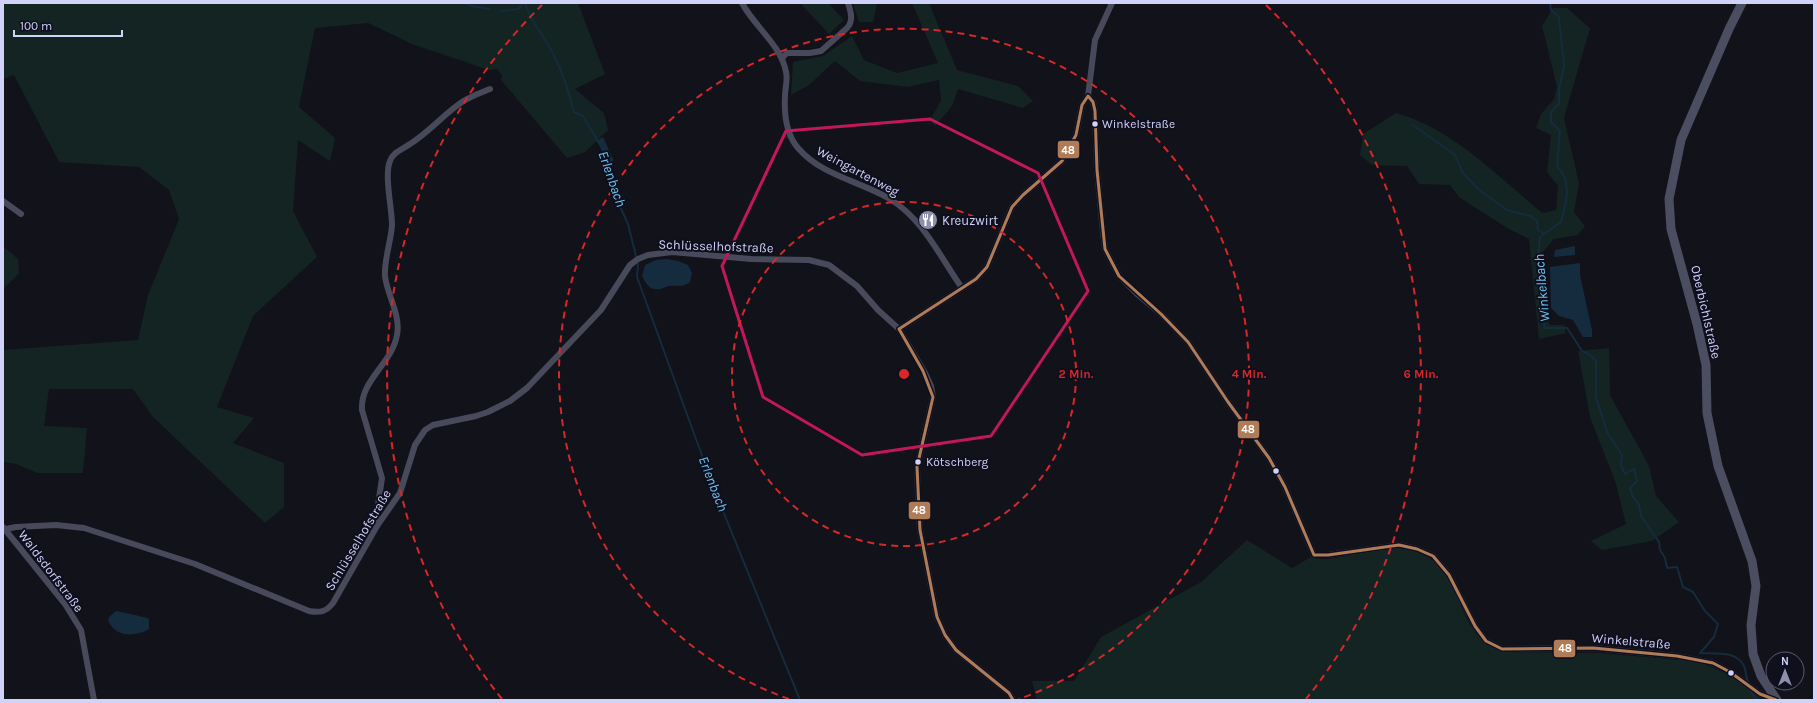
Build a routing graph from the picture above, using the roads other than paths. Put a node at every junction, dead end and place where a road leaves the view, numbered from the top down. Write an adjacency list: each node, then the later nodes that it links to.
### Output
1 (742, 3): 5 (street, Weingartenweg)
2 (848, 3): 5 (street)
3 (1112, 3): 7 (street, Winkelstraße)
4 (1742, 3): 16 (street, Oberbichlstraße)
5 (782, 58): 10 (street, Weingartenweg)
6 (490, 90): 12 (street)
7 (1088, 96): 10 (street); 16 (street, Winkelstraße)
8 (3, 201): 9 (street)
9 (21, 214)
10 (962, 288): 11 (street)
11 (899, 329): 12 (street, Schlüsselhofstraße); 15 (street, Schlüsselhofstraße)
12 (377, 526): 13 (street, Schlüsselhofstraße)
13 (5, 528): 14 (street, Waldsdorfstraße)
14 (94, 700)
15 (1013, 700)
16 (1776, 700)

